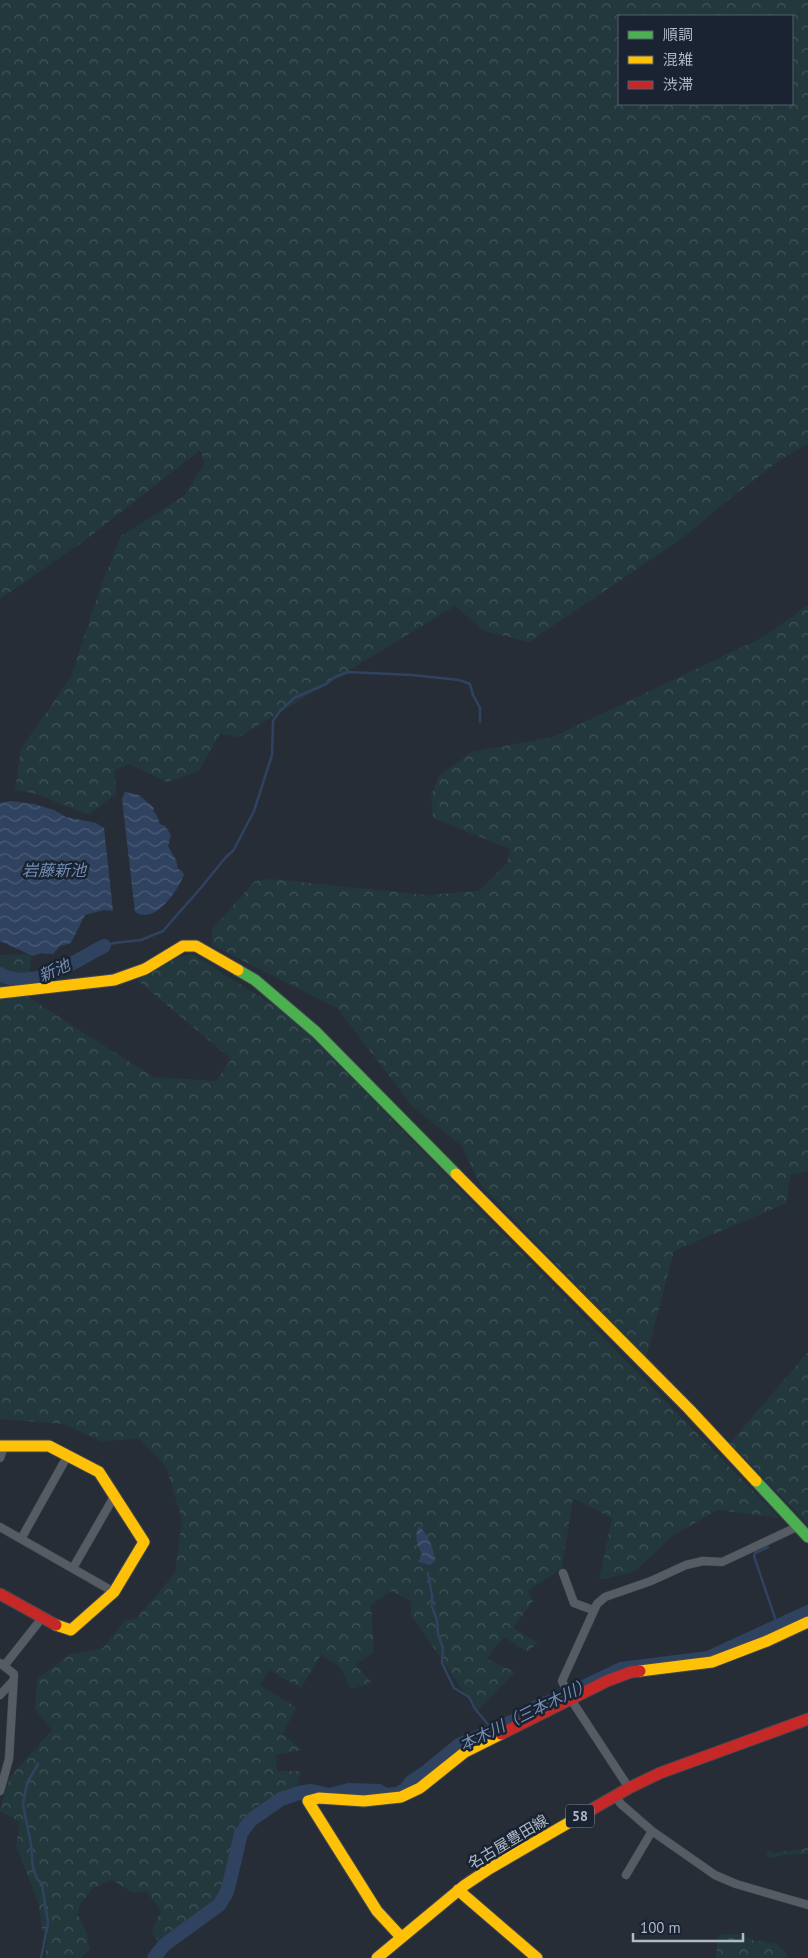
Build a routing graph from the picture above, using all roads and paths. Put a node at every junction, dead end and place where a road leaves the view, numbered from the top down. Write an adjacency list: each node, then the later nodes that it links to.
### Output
1 (0, 994): 6 (street)
2 (2, 1446): 3 (street); 4 (street)
3 (68, 1456): 5 (street); 9 (street)
4 (0, 1458)
5 (115, 1495): 10 (street); 12 (street)
6 (799, 1526): 8 (street); 14 (street)
7 (0, 1527): 9 (street)
8 (808, 1537)
9 (21, 1539): 10 (street)
10 (73, 1568): 12 (street)
11 (563, 1573): 14 (street)
12 (114, 1592): 15 (street)
13 (0, 1594): 15 (street)
14 (593, 1610): 20 (street)
15 (42, 1618): 17 (street)
16 (808, 1622): 20 (street)
17 (2, 1665): 18 (street)
18 (13, 1681): 19 (street); 23 (street)
19 (0, 1695)
20 (570, 1698): 24 (street); 31 (street)
21 (808, 1719): 24 (street, 名古屋豊田線 / 58)
22 (0, 1754): 23 (street)
23 (9, 1759): 25 (street)
24 (629, 1788): 26 (street, 名古屋豊田線 / 58)
25 (0, 1790)
26 (616, 1796): 27 (street); 29 (street, 名古屋豊田線 / 58)
27 (652, 1831): 28 (street); 30 (street)
28 (626, 1876)
29 (458, 1890): 31 (street, 名古屋豊田線 / 58); 33 (street)
30 (808, 1905)
31 (401, 1937): 32 (street, 名古屋豊田線 / 58)
32 (377, 1958)
33 (537, 1958)

